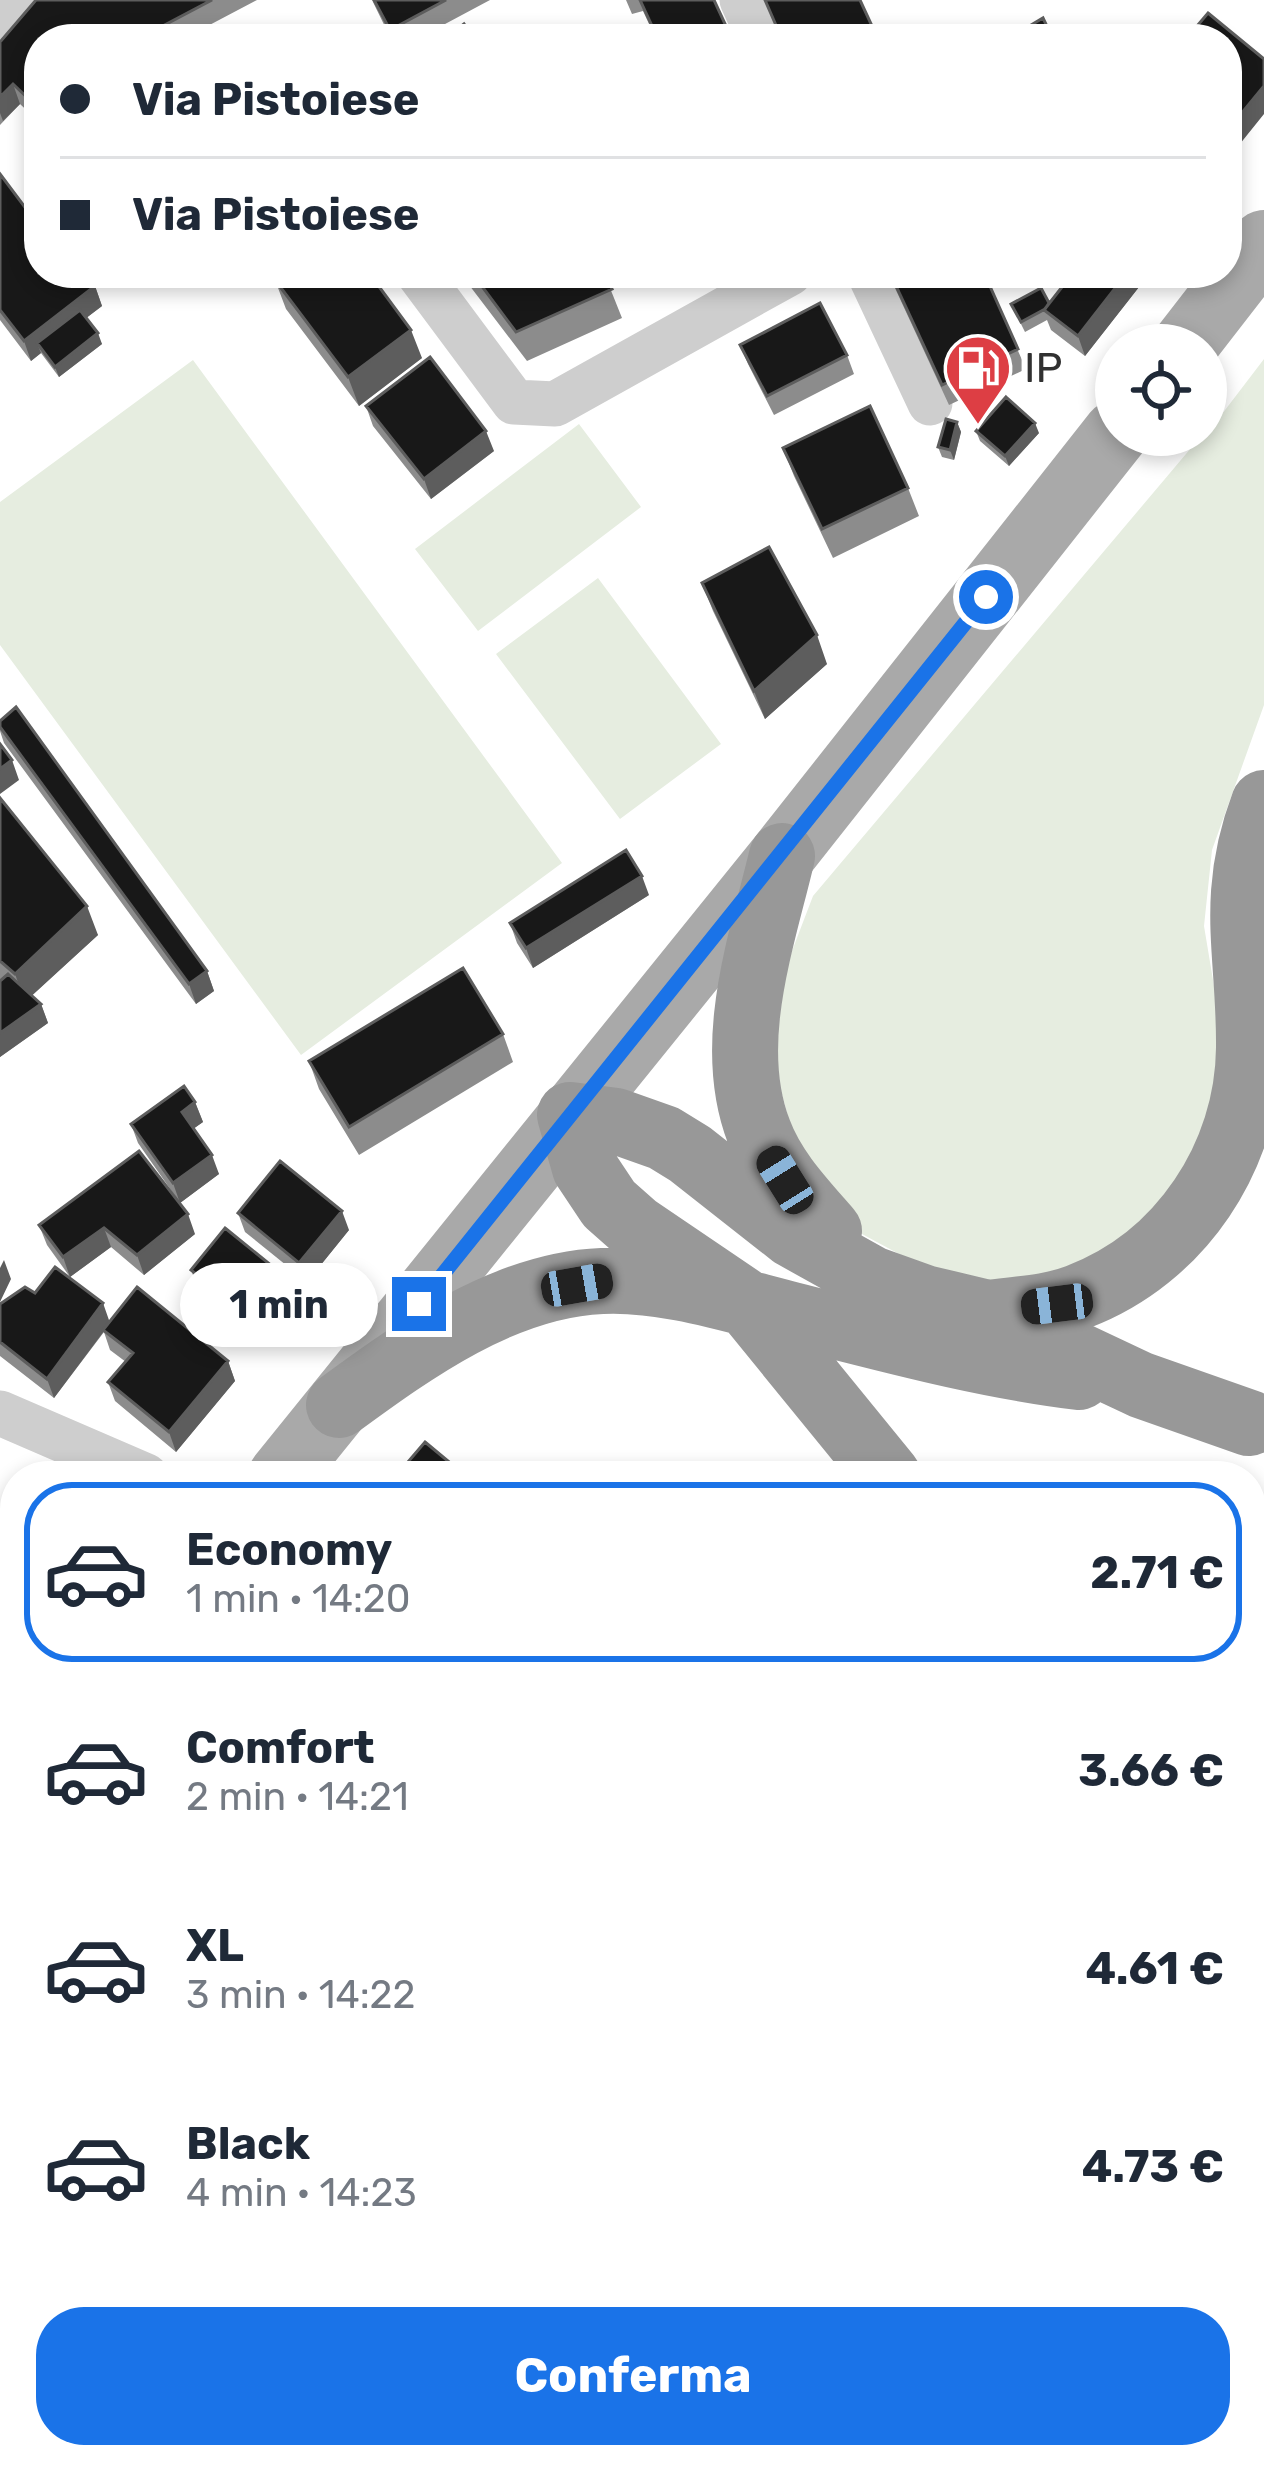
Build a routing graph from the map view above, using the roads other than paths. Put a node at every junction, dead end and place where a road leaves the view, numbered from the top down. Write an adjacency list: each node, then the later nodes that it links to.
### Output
1 (14, 0): 2 (street)
2 (0, 17)
3 (1264, 243): 4 (main road)
4 (1242, 271)
5 (429, 288): 6 (street)
6 (763, 288)
7 (875, 288): 10 (street)
8 (1229, 288): 9 (main road)
9 (1201, 324)
10 (930, 403)
11 (1098, 456): 13 (main road)
12 (1264, 803): 17 (highway)
13 (782, 856): 14 (main road); 15 (highway)
14 (570, 1115): 15 (highway); 16 (highway); 19 (main road)
15 (872, 1279): 17 (highway)
16 (747, 1304): 18 (highway); 19 (highway); 24 (highway)
17 (988, 1313): 18 (highway)
18 (1141, 1385): 21 (highway)
19 (338, 1405): 23 (main road)
20 (0, 1413): 22 (street)
21 (1249, 1423)
22 (111, 1461)
23 (293, 1461)
24 (876, 1461)

